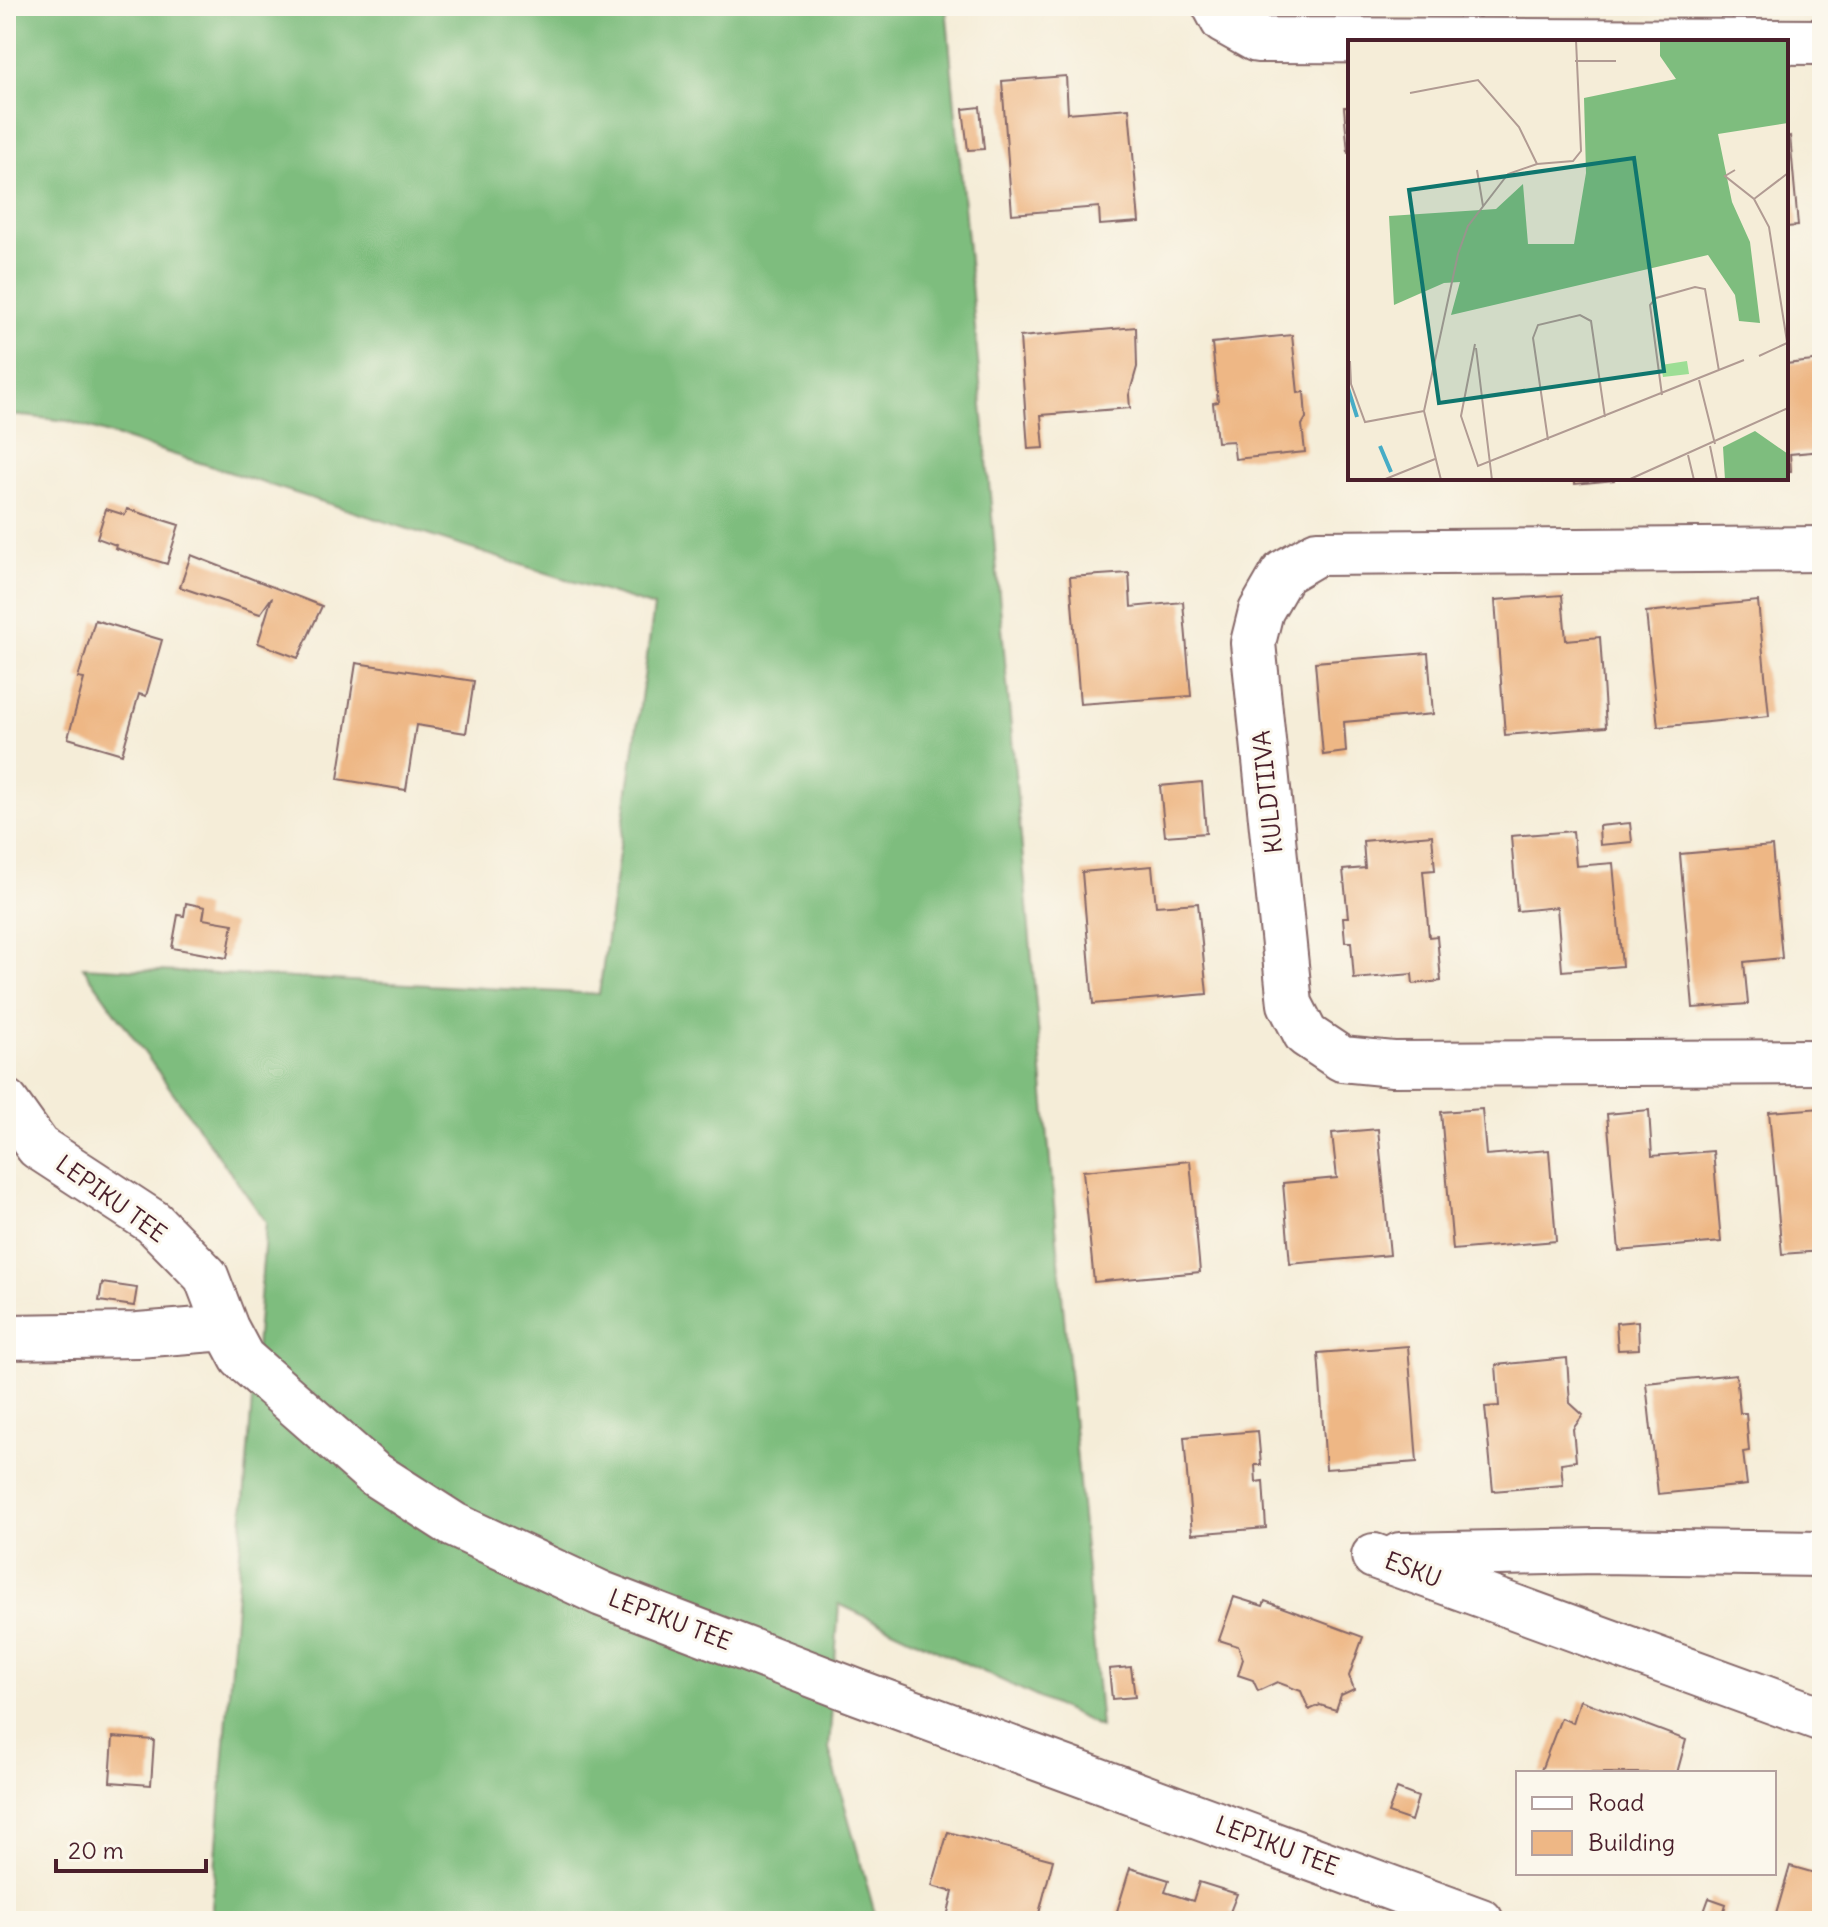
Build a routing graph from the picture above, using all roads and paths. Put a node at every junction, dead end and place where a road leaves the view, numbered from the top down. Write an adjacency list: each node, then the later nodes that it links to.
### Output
1 (1215, 6): 2 (street)
2 (1348, 40)
3 (1788, 42): 4 (street)
4 (1822, 42)
5 (1822, 549): 6 (street, KULDTIIVA)
6 (1822, 1062)
7 (6, 1102): 8 (street, LEPIKU TEE)
8 (226, 1328): 9 (street); 12 (street, LEPIKU TEE)
9 (6, 1337)
10 (1822, 1554): 11 (street, ESKU)
11 (1822, 1719)
12 (1481, 1921)

